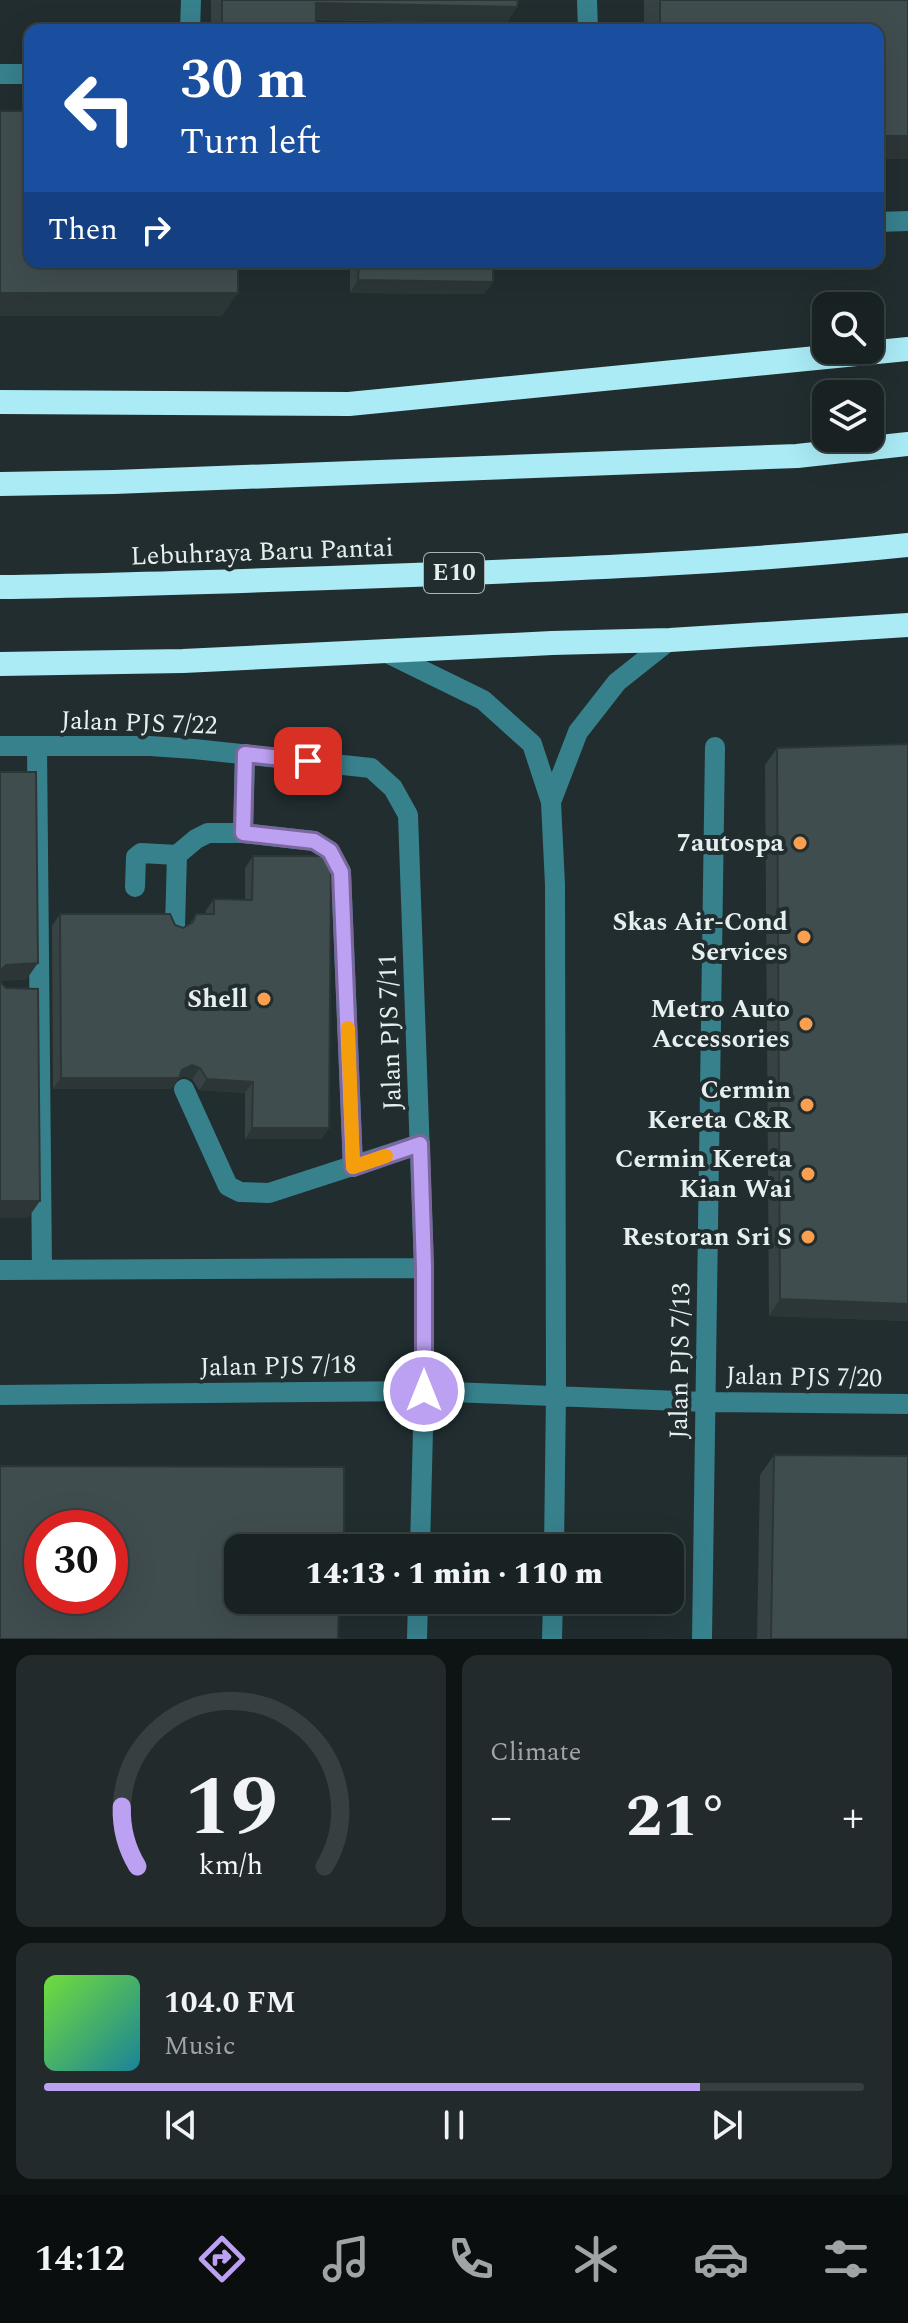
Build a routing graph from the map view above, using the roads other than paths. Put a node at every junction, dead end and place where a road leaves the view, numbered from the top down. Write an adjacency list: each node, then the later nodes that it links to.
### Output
1 (191, 0): 3 (street)
2 (587, 0): 4 (street)
3 (190, 24)
4 (588, 24)
5 (0, 74): 6 (street)
6 (24, 74)
7 (908, 221): 8 (street)
8 (884, 222)
9 (908, 349): 10 (highway)
10 (0, 402)
11 (908, 444): 12 (highway)
12 (0, 484)
13 (908, 545): 14 (highway, Lebuhraya Baru Pantai / E10)
14 (0, 587)
15 (908, 625): 16 (highway)
16 (670, 640): 17 (highway); 24 (street)
17 (385, 652): 18 (highway); 24 (street)
18 (0, 664)
19 (0, 746): 20 (street, Jalan PJS 7/22)
20 (37, 746): 22 (street, Jalan PJS 7/22); 30 (street)
21 (715, 747): 40 (street, Jalan PJS 7/13)
22 (245, 754): 23 (street, Jalan PJS 7/22); 25 (street)
23 (371, 768): 32 (street, Jalan PJS 7/11)
24 (551, 802): 38 (street)
25 (243, 833): 26 (street); 33 (street)
26 (177, 855): 27 (street); 28 (street)
27 (135, 887)
28 (175, 926)
29 (14, 993): 30 (street)
30 (41, 993): 36 (street)
31 (184, 1089): 33 (street)
32 (420, 1144): 33 (street); 34 (street, Jalan PJS 7/11)
33 (353, 1167)
34 (424, 1268): 36 (street); 37 (street, Jalan PJS 7/11)
35 (0, 1270): 36 (street)
36 (42, 1270)
37 (424, 1391): 38 (street, Jalan PJS 7/18); 39 (street, Jalan PJS 7/18); 42 (street, Jalan PJS 7/11)
38 (556, 1394): 40 (street, Jalan PJS 7/20); 43 (street)
39 (0, 1395)
40 (705, 1402): 41 (street, Jalan PJS 7/20); 48 (street, Jalan PJS 7/13)
41 (908, 1404)
42 (420, 1534)
43 (554, 1534)
44 (418, 1614): 46 (street)
45 (553, 1614): 47 (street)
46 (417, 1639)
47 (552, 1639)
48 (702, 1639)

